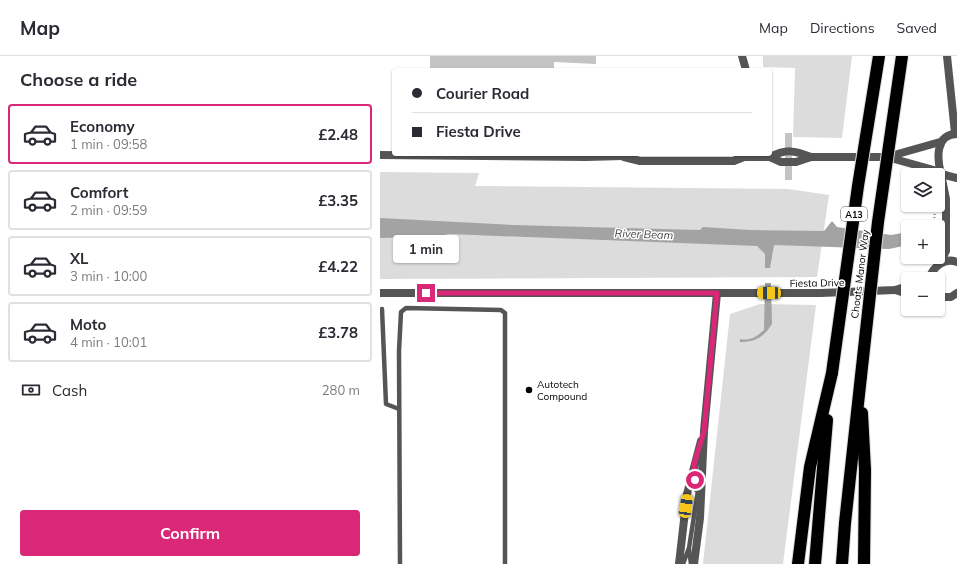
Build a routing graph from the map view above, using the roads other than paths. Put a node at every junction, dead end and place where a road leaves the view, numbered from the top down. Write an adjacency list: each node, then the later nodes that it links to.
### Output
1 (742, 56): 5 (street)
2 (879, 56): 33 (highway, Choats Manor Way / A13, bridge)
3 (902, 56): 34 (highway, Choats Manor Way / A13, bridge)
4 (947, 56): 6 (street)
5 (745, 68)
6 (954, 105): 7 (street)
7 (956, 133): 8 (street)
8 (940, 142): 14 (street); 16 (street)
9 (772, 154): 14 (street)
10 (380, 155): 11 (street)
11 (392, 155)
12 (623, 156): 13 (street)
13 (742, 156)
14 (887, 156): 15 (street)
15 (925, 168)
16 (940, 168)
17 (945, 174): 18 (street)
18 (957, 178)
19 (945, 194): 20 (street)
20 (945, 253)
21 (945, 261): 22 (street)
22 (957, 262)
23 (940, 264): 24 (street)
24 (933, 272)
25 (901, 288): 26 (street, Fiesta Drive)
26 (895, 290): 27 (street, Fiesta Drive); 29 (street, Fiesta Drive)
27 (901, 292)
28 (380, 293): 29 (street, Fiesta Drive)
29 (717, 293): 36 (street)
30 (957, 293): 31 (street)
31 (945, 297)
32 (382, 309): 35 (lane)
33 (832, 373): 47 (highway, A13); 48 (highway, A13)
34 (861, 376): 49 (highway, A13); 50 (highway, A13)
35 (399, 409): 41 (lane); 42 (lane)
36 (704, 431): 37 (street); 38 (street)
37 (694, 464): 39 (lane); 43 (street)
38 (703, 467): 39 (lane); 46 (street)
39 (696, 495): 40 (lane)
40 (689, 548): 44 (lane); 45 (lane)
41 (400, 564)
42 (505, 564)
43 (679, 564)
44 (683, 564)
45 (691, 564)
46 (694, 564)
47 (798, 564)
48 (815, 564)
49 (842, 564)
50 (864, 564)

